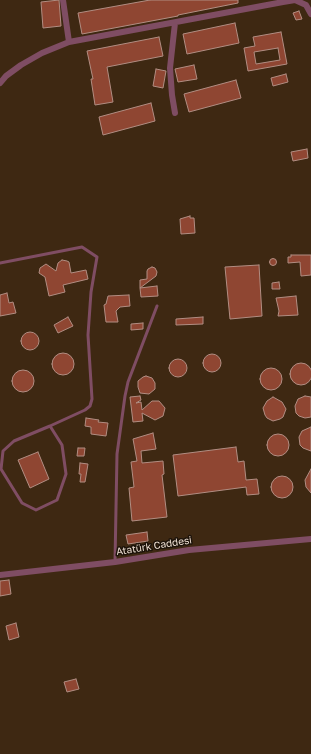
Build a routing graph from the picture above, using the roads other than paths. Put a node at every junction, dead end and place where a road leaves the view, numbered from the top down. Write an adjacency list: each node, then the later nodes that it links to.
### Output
1 (63, 0): 4 (street)
2 (311, 14): 3 (street)
3 (175, 23): 4 (street); 6 (street)
4 (69, 42): 5 (street)
5 (0, 83)
6 (175, 113)
7 (0, 263): 9 (lane)
8 (157, 306): 11 (lane)
9 (50, 426): 9 (lane)
10 (311, 539): 11 (street, Atatürk Caddesi)
11 (115, 562): 12 (street, Atatürk Caddesi)
12 (0, 575)

